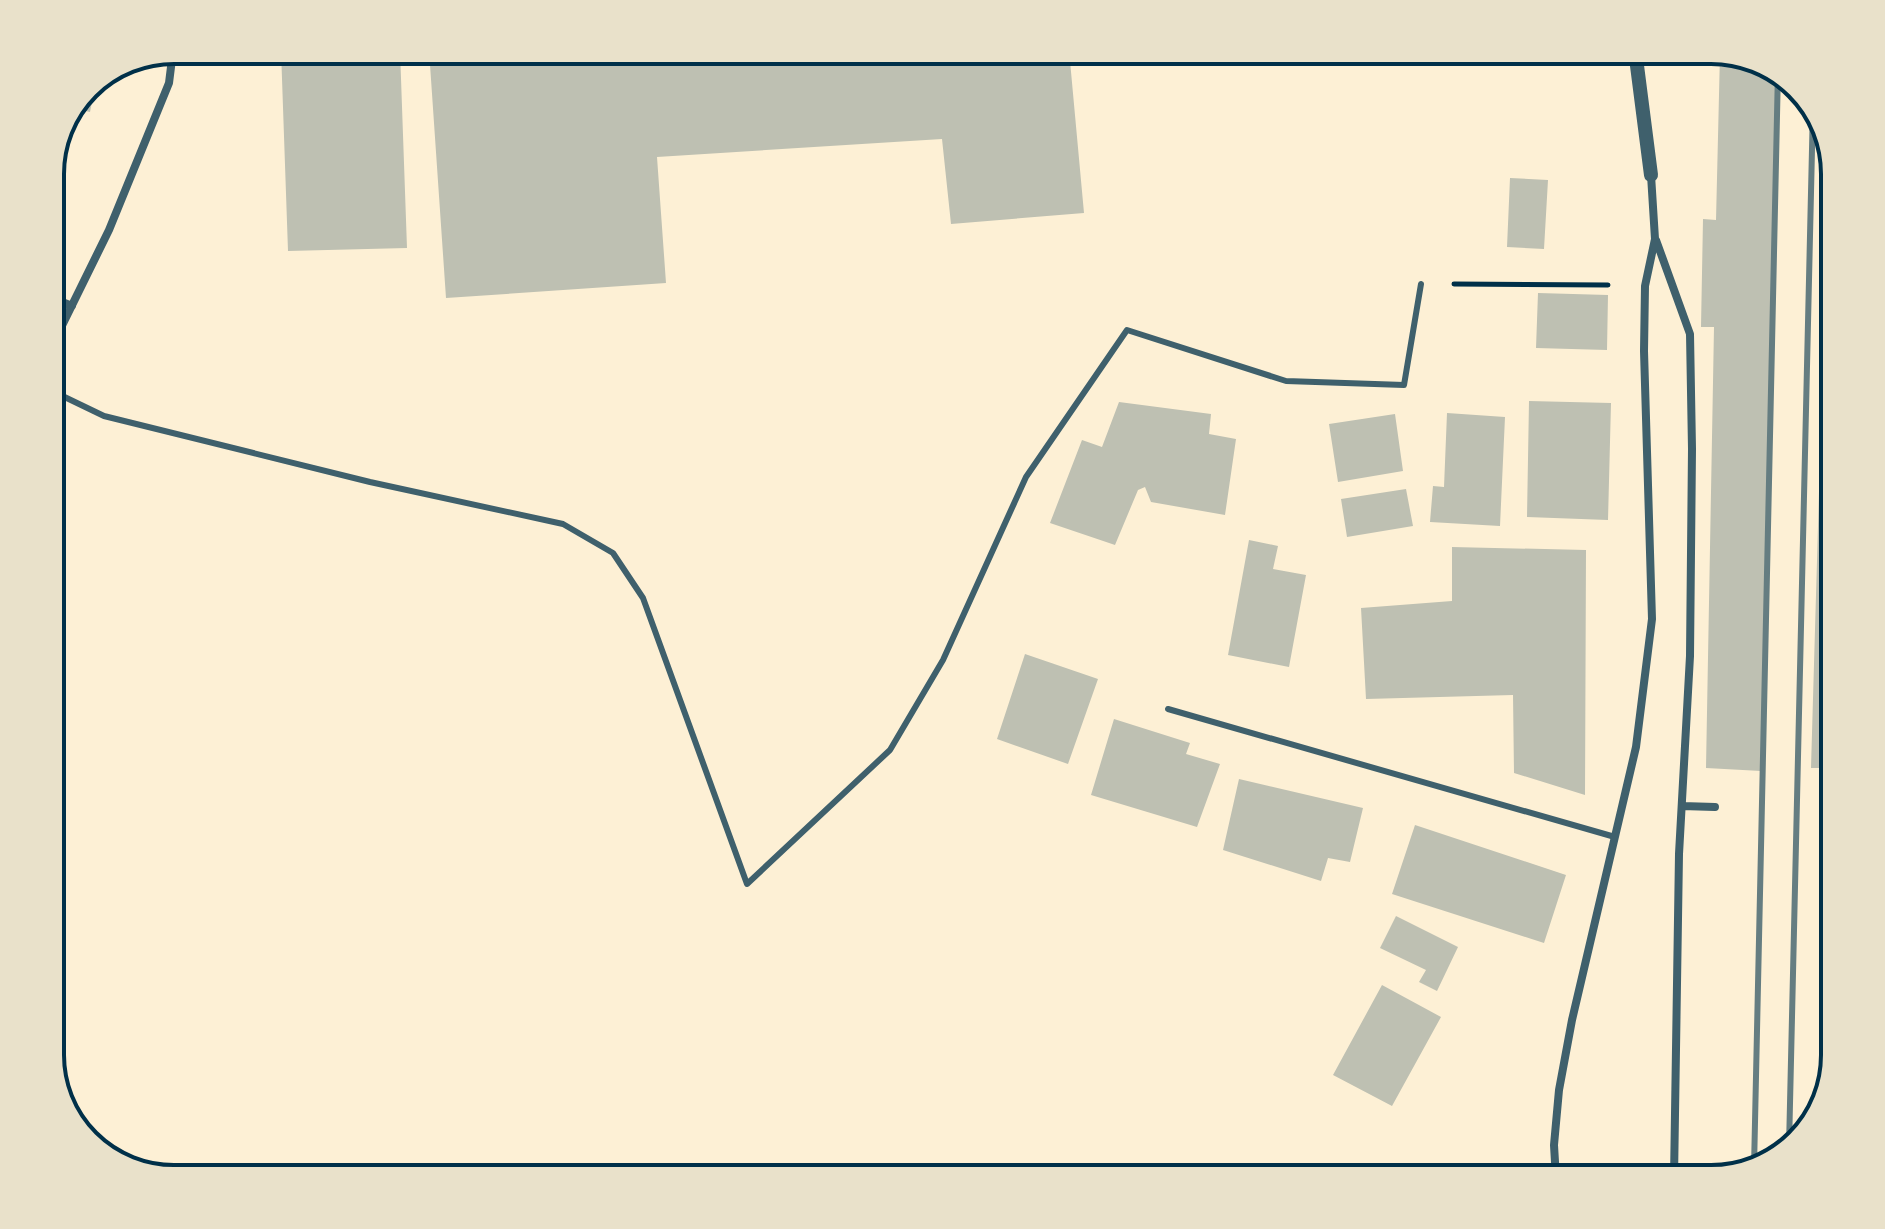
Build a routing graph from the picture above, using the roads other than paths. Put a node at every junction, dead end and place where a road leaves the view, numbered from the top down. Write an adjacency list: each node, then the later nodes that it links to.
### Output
1 (171, 64): 7 (street)
2 (1637, 64): 3 (street)
3 (1651, 175): 4 (street)
4 (1655, 239): 11 (street); 13 (street)
5 (1421, 284): 9 (lane)
6 (64, 303): 7 (street)
7 (72, 306): 8 (street)
8 (64, 322)
9 (64, 397)
10 (1168, 709): 13 (lane)
11 (1682, 806): 12 (street); 15 (street)
12 (1715, 807)
13 (1615, 837): 14 (street)
14 (1555, 1165)
15 (1674, 1165)

